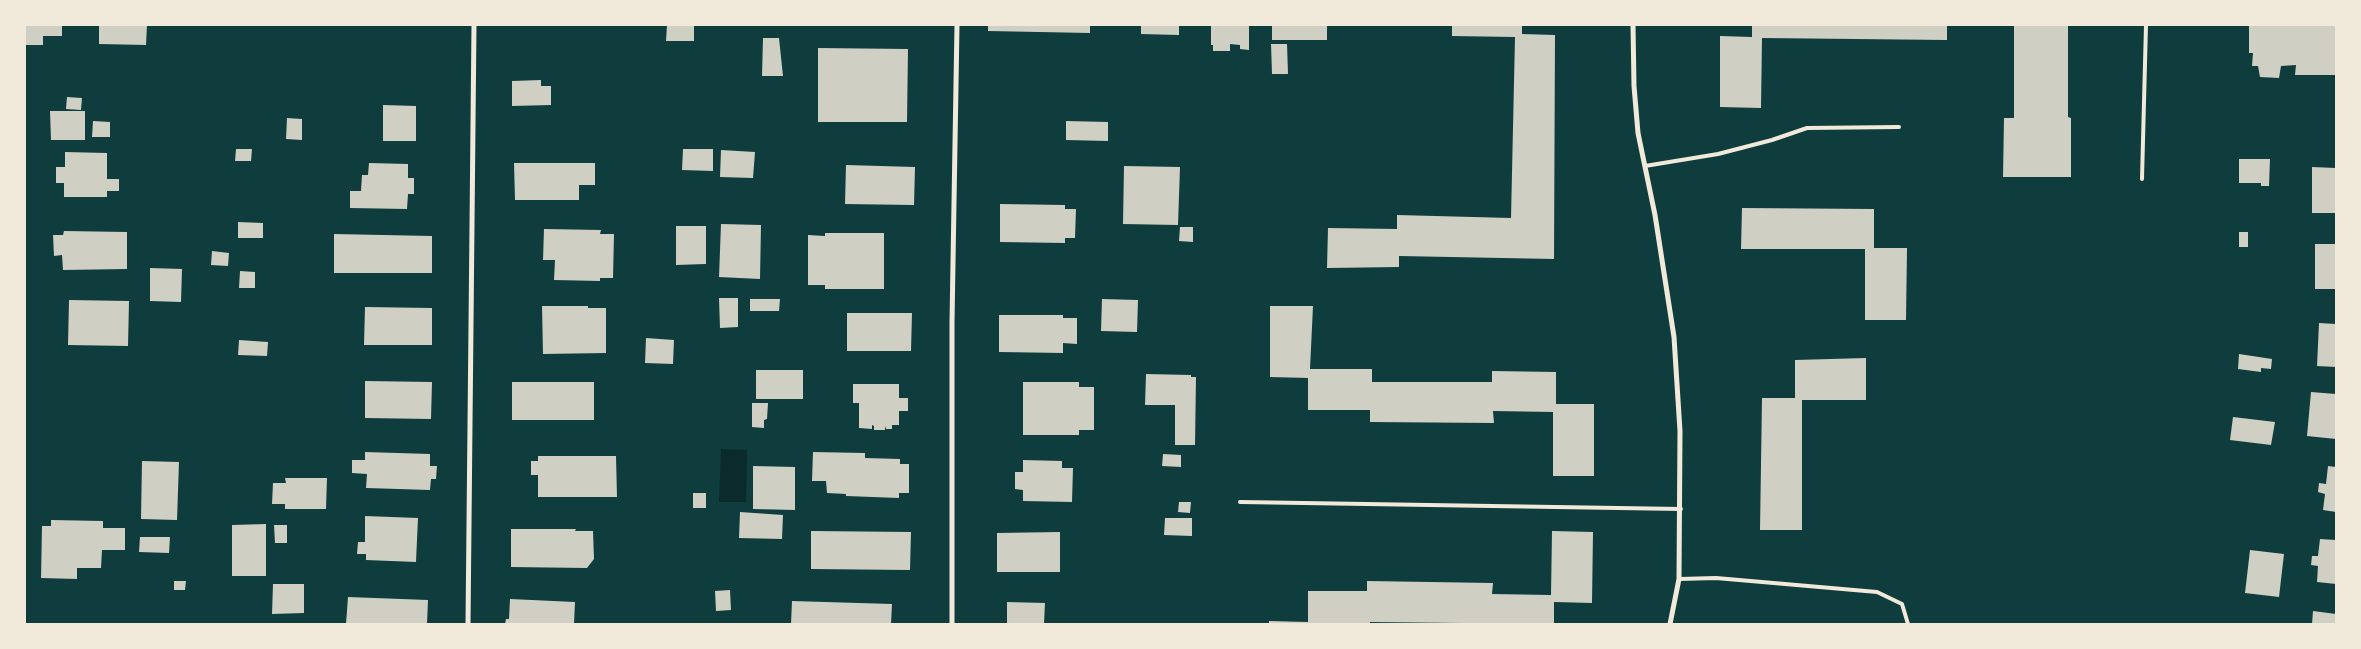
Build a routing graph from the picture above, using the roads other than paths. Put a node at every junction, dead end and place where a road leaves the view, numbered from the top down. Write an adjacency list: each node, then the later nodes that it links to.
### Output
1 (474, 25): 11 (street)
2 (957, 25): 12 (street)
3 (1633, 25): 6 (street)
4 (2146, 25): 7 (lane)
5 (1899, 127): 6 (lane)
6 (1645, 166): 9 (street)
7 (2142, 179)
8 (1240, 502): 9 (lane)
9 (1681, 509): 10 (street)
10 (1679, 579): 13 (street); 14 (lane)
11 (468, 624)
12 (952, 624)
13 (1670, 624)
14 (1908, 624)

